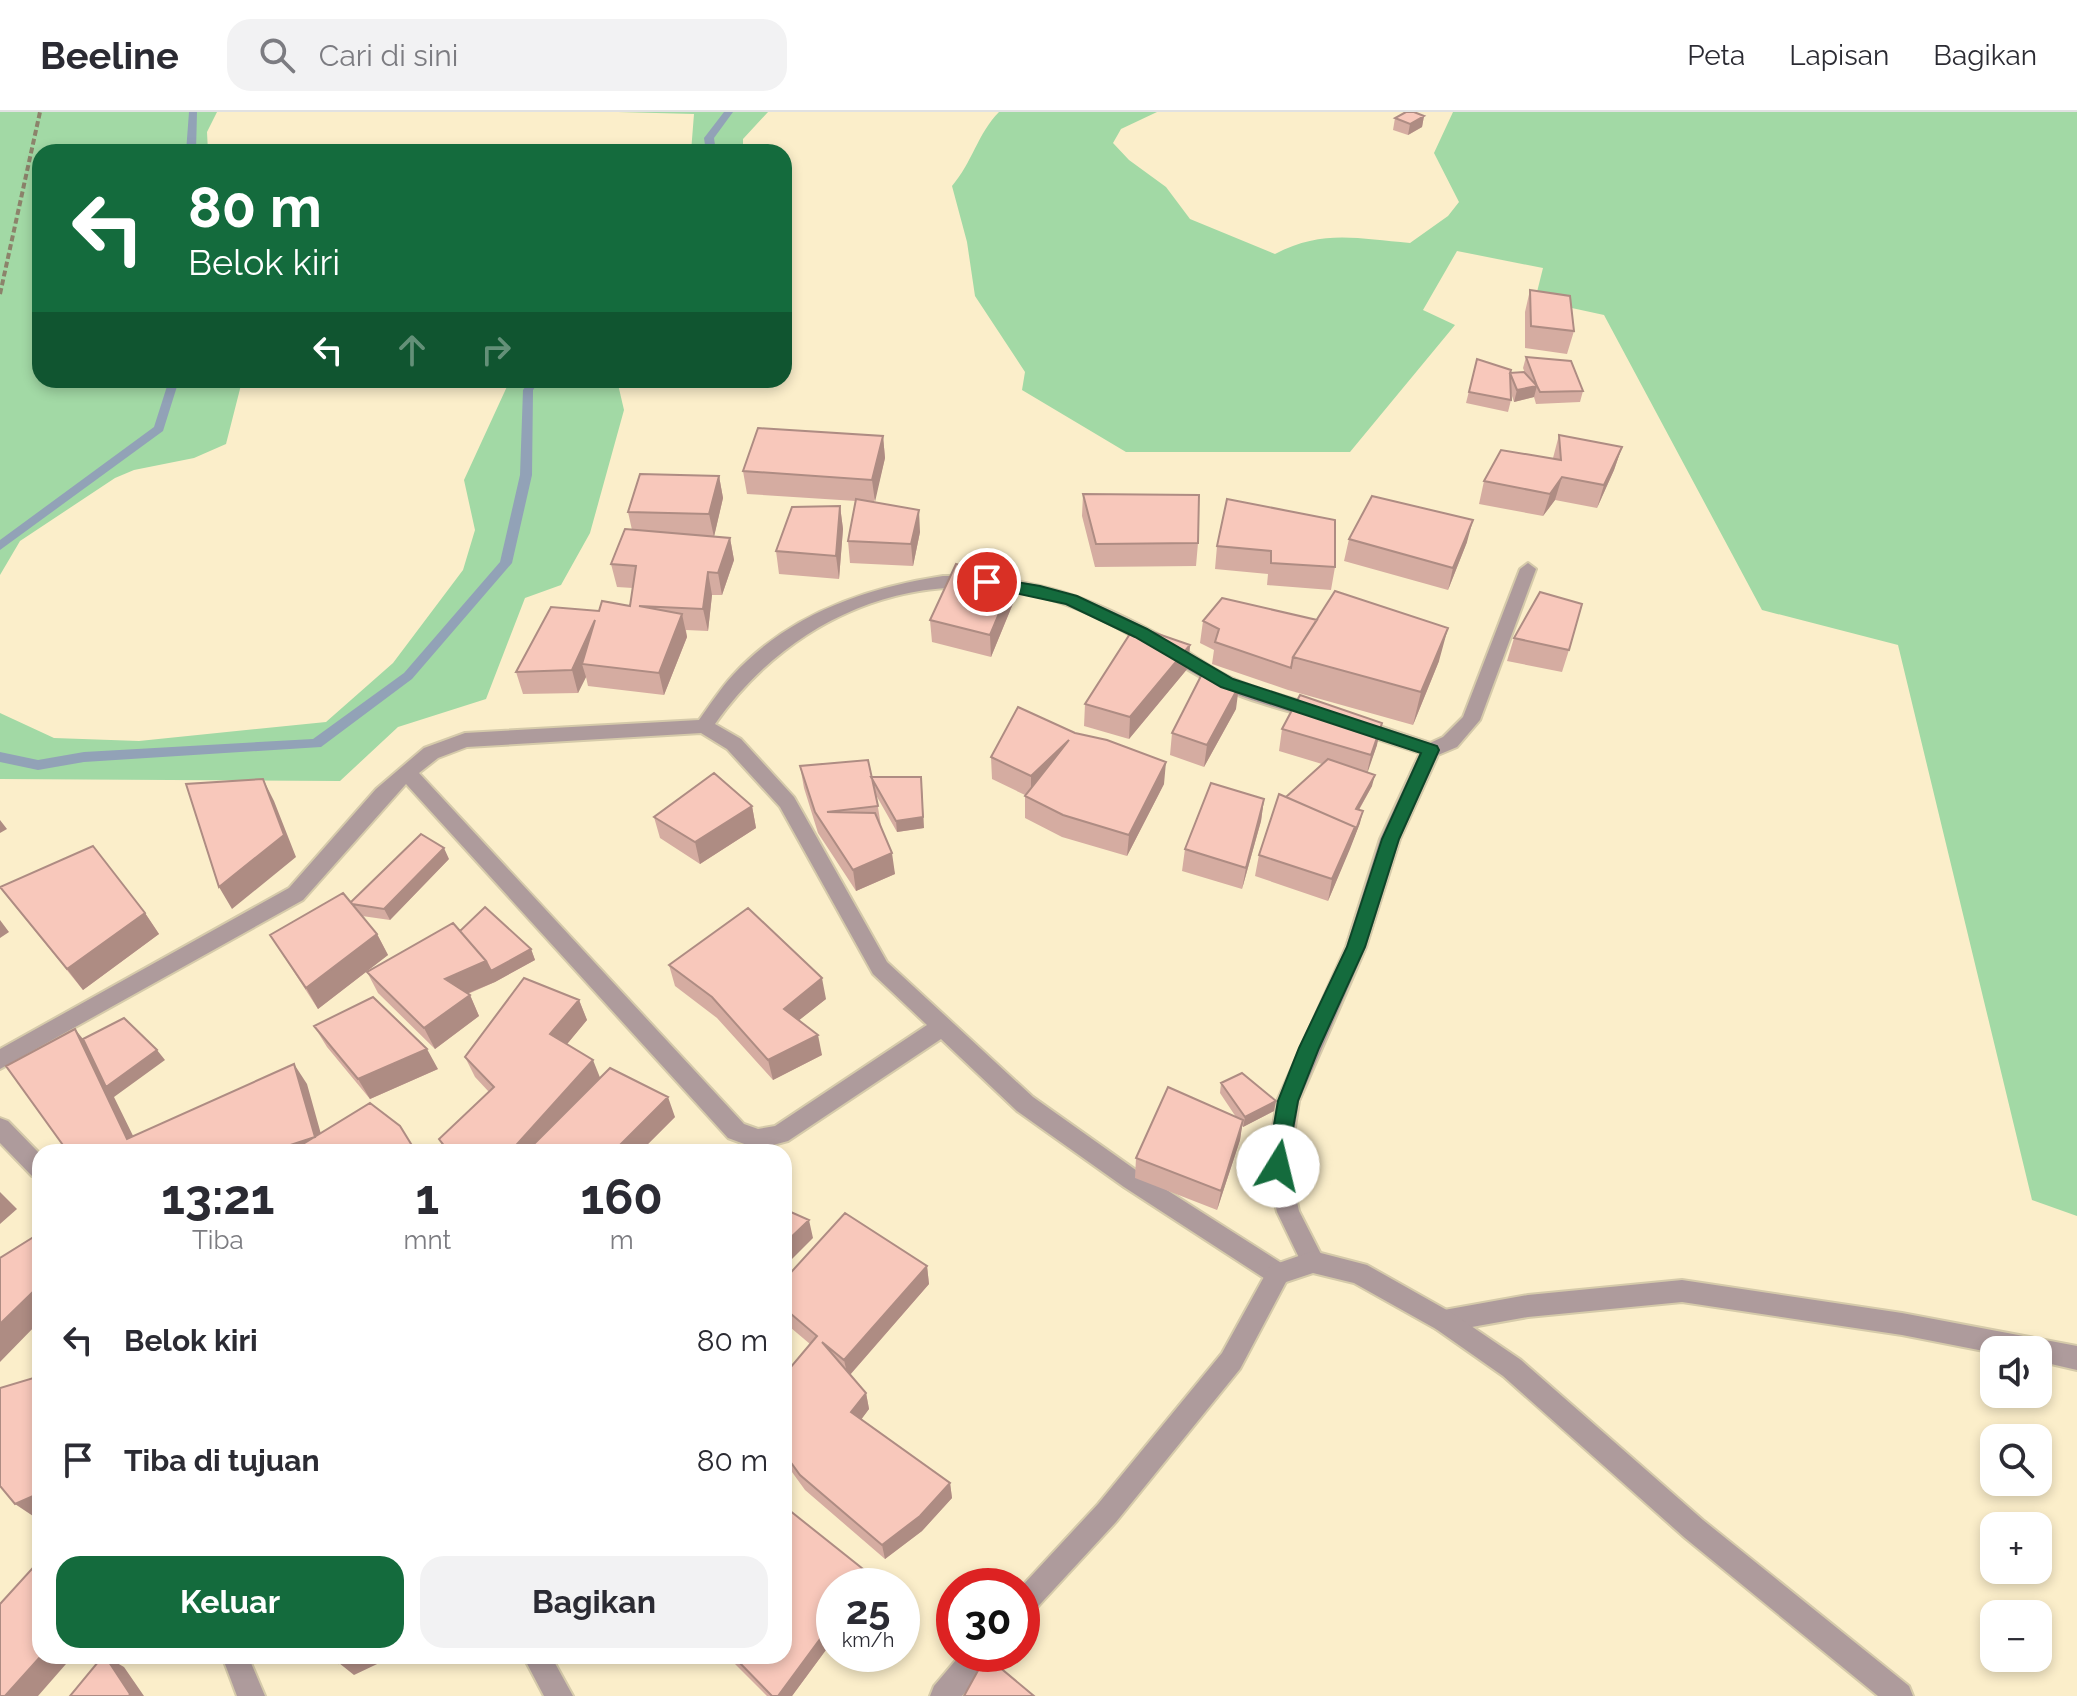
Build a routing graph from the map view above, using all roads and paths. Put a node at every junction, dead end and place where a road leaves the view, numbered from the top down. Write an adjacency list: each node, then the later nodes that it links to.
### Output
1 (40, 112): 2 (path)
2 (33, 144)
3 (32, 148): 4 (path)
4 (0, 294)
5 (1528, 569): 7 (street)
6 (704, 726): 7 (street); 8 (street); 9 (street)
7 (1431, 750): 13 (street)
8 (407, 772): 9 (street); 10 (street)
9 (943, 1026): 14 (street)
10 (0, 1060)
11 (0, 1128): 12 (street)
12 (32, 1161)
13 (1313, 1262): 14 (street); 15 (street)
14 (1278, 1274): 19 (street)
15 (1444, 1321): 16 (street); 26 (street)
16 (1980, 1339)
17 (2052, 1353): 18 (street)
18 (2077, 1358)
19 (1040, 1586)
20 (238, 1664): 23 (street)
21 (541, 1664): 24 (street)
22 (964, 1672): 25 (street)
23 (251, 1696)
24 (559, 1696)
25 (944, 1696)
26 (1899, 1696)

